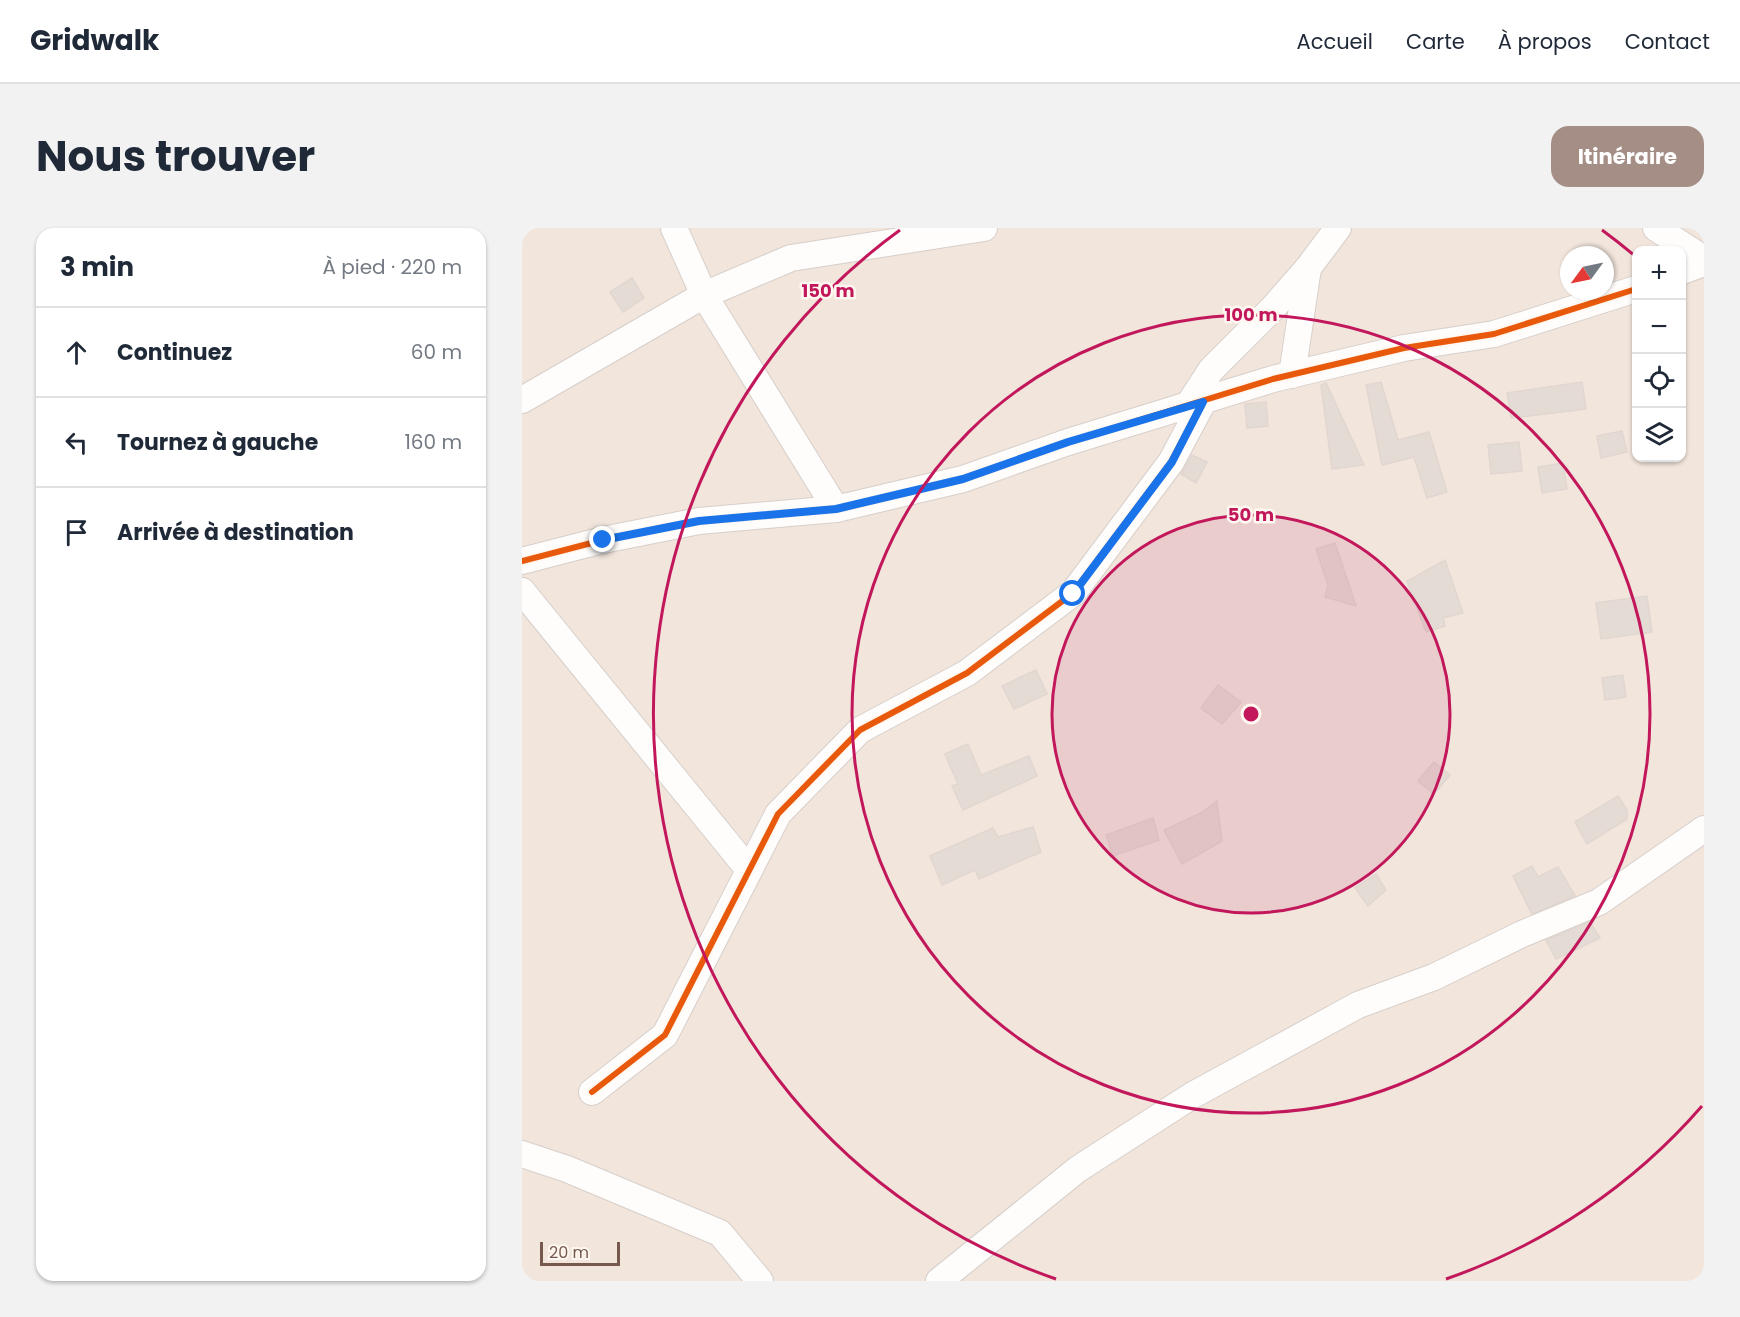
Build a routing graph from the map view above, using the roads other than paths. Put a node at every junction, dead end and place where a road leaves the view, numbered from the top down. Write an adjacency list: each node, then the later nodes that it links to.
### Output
1 (674, 228): 10 (street)
2 (984, 228): 10 (street)
3 (1316, 228): 7 (street)
4 (1338, 228): 7 (street)
5 (1656, 228): 6 (street)
6 (1704, 261): 8 (street)
7 (1308, 268): 11 (street); 13 (street)
8 (1686, 269)
9 (1632, 290): 11 (street)
10 (704, 295): 12 (street); 14 (street)
11 (1292, 375): 13 (street)
12 (522, 400)
13 (1195, 405): 14 (street); 18 (street)
14 (836, 509): 15 (street)
15 (522, 561)
16 (522, 591): 18 (street)
17 (1704, 829): 22 (street)
18 (749, 870): 19 (street)
19 (592, 1092)
20 (522, 1154): 21 (street)
21 (759, 1281)
22 (939, 1281)

